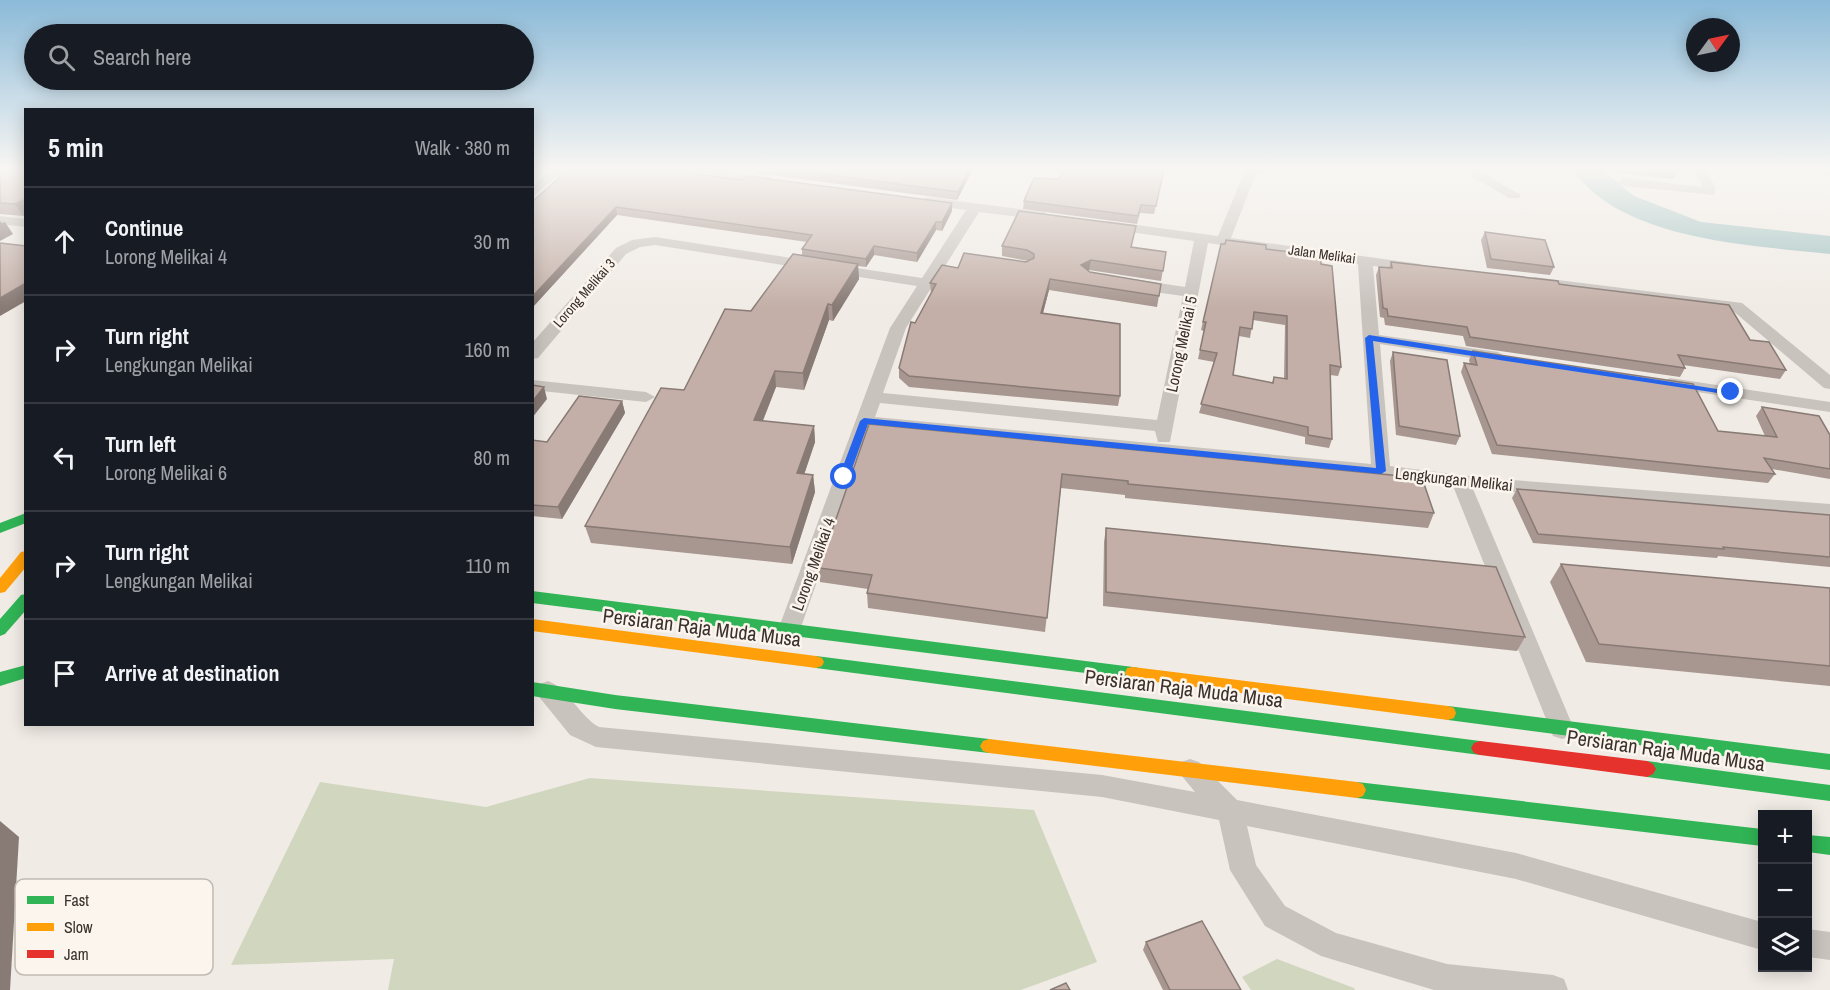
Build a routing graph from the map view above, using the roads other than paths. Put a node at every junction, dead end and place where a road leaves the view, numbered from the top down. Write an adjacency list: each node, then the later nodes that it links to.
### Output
1 (971, 215): 14 (street, Lorong Melikai 4)
2 (1035, 215): 4 (street)
3 (1233, 215): 9 (street)
4 (1055, 218)
5 (0, 220): 7 (street)
6 (1089, 222): 8 (street, Jalan Melikai)
7 (24, 223)
8 (1202, 237): 9 (street, Jalan Melikai); 15 (street, Lorong Melikai 5)
9 (1223, 240): 10 (street, Jalan Melikai)
10 (1365, 261): 11 (street, Jalan Melikai); 16 (street)
11 (1435, 269)
12 (1518, 279): 20 (street)
13 (1123, 282): 15 (street)
14 (926, 283): 17 (street, Lorong Melikai 3); 23 (street, Lorong Melikai 4)
15 (1192, 293): 26 (street, Lorong Melikai 5)
16 (1369, 338): 18 (street); 28 (street)
17 (534, 352)
18 (1509, 359)
19 (1649, 380): 24 (street)
20 (1830, 384)
21 (534, 385): 22 (street)
22 (646, 397)
23 (873, 397): 25 (street, Lorong Melikai 4); 26 (street)
24 (1830, 407)
25 (864, 421): 27 (street, Lengkungan Melikai); 41 (street, Lorong Melikai 4)
26 (1164, 426): 27 (street, Lorong Melikai 5)
27 (1165, 451): 28 (street, Lengkungan Melikai)
28 (1381, 471): 29 (street, Lengkungan Melikai)
29 (1460, 480): 30 (street, Lengkungan Melikai); 45 (street)
30 (1830, 511)
31 (24, 519): 32 (main road)
32 (0, 528)
33 (0, 563): 34 (main road)
34 (23, 563): 35 (main road)
35 (0, 588)
36 (534, 597): 41 (main road)
37 (24, 601): 38 (main road)
38 (3, 624): 39 (main road)
39 (24, 624)
40 (534, 625): 48 (main road, Persiaran Raja Muda Musa)
41 (789, 630): 45 (main road)
42 (24, 671): 43 (main road)
43 (0, 679)
44 (540, 690): 47 (main road); 49 (street)
45 (1562, 729): 46 (main road)
46 (1830, 762)
47 (1190, 770): 49 (street); 50 (main road)
48 (1830, 792)
49 (1230, 811): 53 (street); 56 (street)
50 (1758, 838)
51 (1812, 844): 52 (main road)
52 (1830, 846)
53 (1758, 935)
54 (1812, 944): 55 (street)
55 (1830, 946)
56 (1449, 985): 57 (street)
57 (1553, 990)

